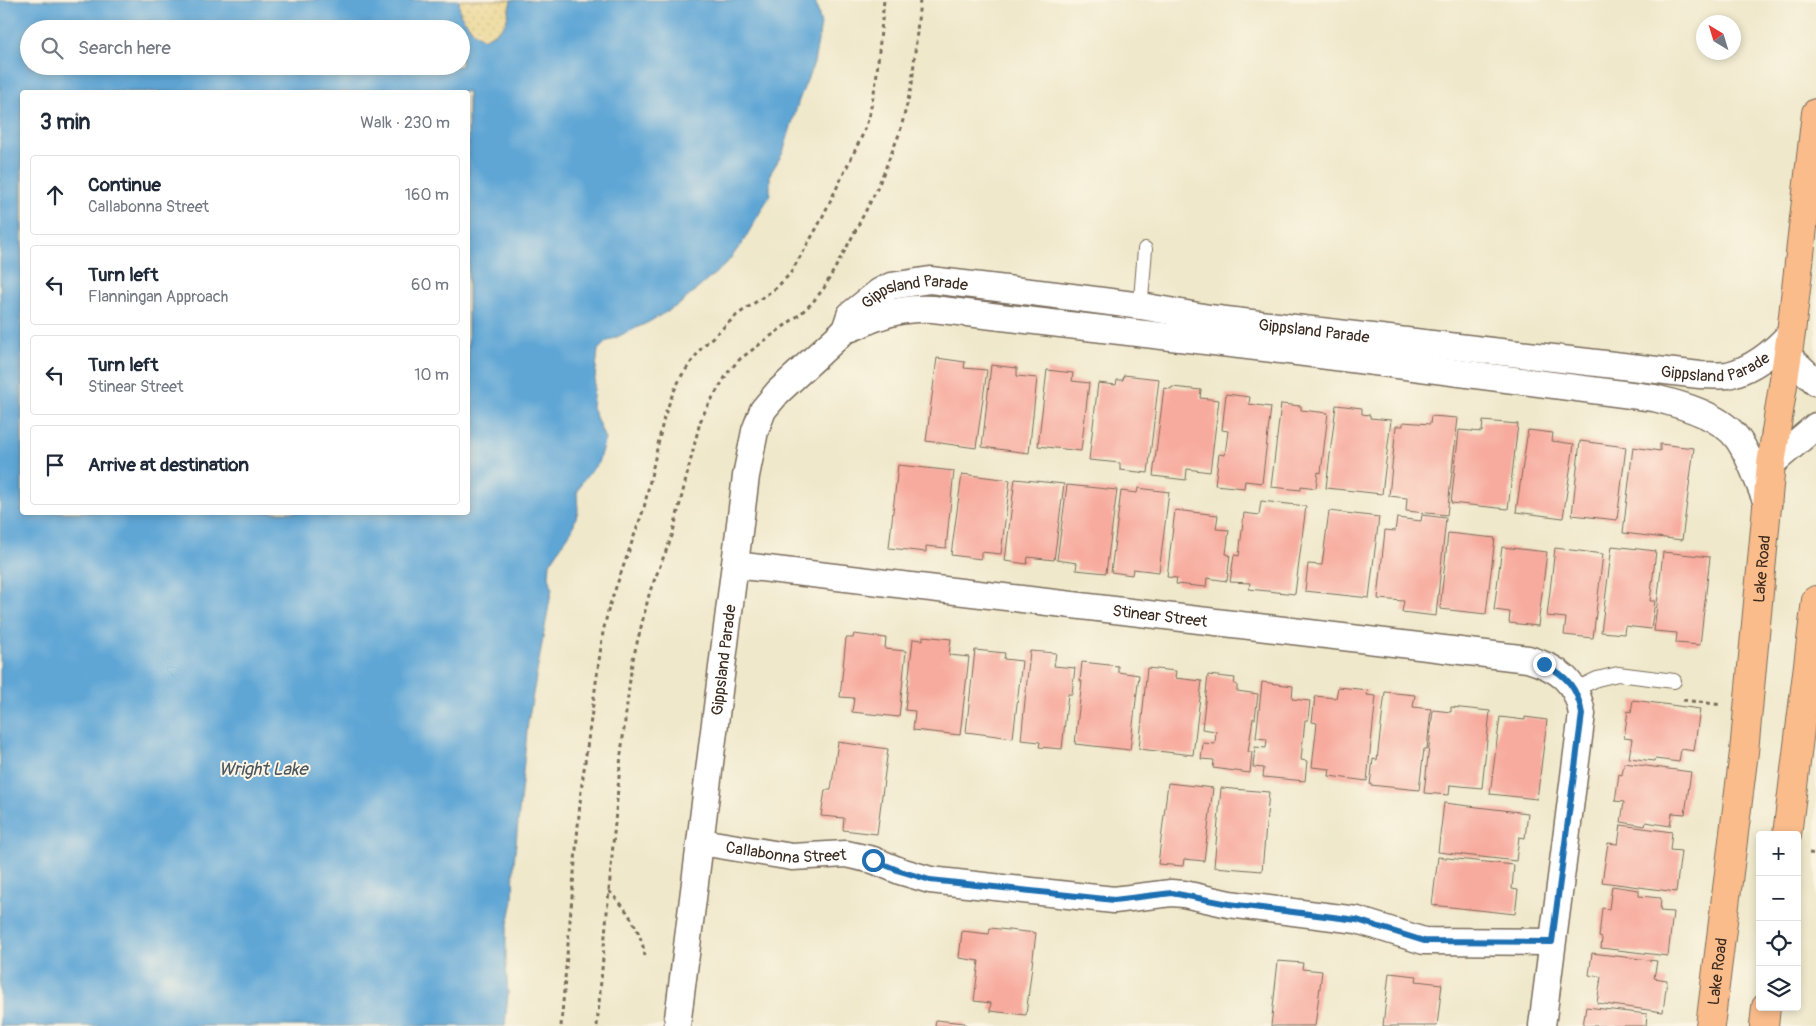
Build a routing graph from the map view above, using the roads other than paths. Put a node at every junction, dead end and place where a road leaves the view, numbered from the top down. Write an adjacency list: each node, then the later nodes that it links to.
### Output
1 (1816, 113): 6 (main road, Lake Road)
2 (1145, 249): 3 (lane)
3 (1141, 306): 4 (street, Gippsland Parade); 5 (lane); 6 (street, Gippsland Parade)
4 (845, 330): 5 (street, Gippsland Parade); 11 (street, Gippsland Parade)
5 (1138, 333): 10 (street, Gippsland Parade)
6 (1789, 345): 7 (street); 9 (main road, Lake Road)
7 (1816, 382)
8 (1816, 426): 9 (street)
9 (1772, 464): 10 (main road, Lake Road)
10 (1768, 505): 21 (main road, Lake Road)
11 (735, 565): 14 (street, Stinear Street); 16 (street, Gippsland Parade)
12 (1816, 600): 15 (main road)
13 (1674, 681): 14 (lane)
14 (1574, 690): 17 (street)
15 (1787, 831)
16 (700, 842): 17 (street, Callabonna Street); 19 (street, Gippsland Parade)
17 (1552, 942): 20 (street)
18 (1766, 1011): 22 (main road)
19 (677, 1026)
20 (1542, 1026)
21 (1710, 1026)
22 (1764, 1026)

